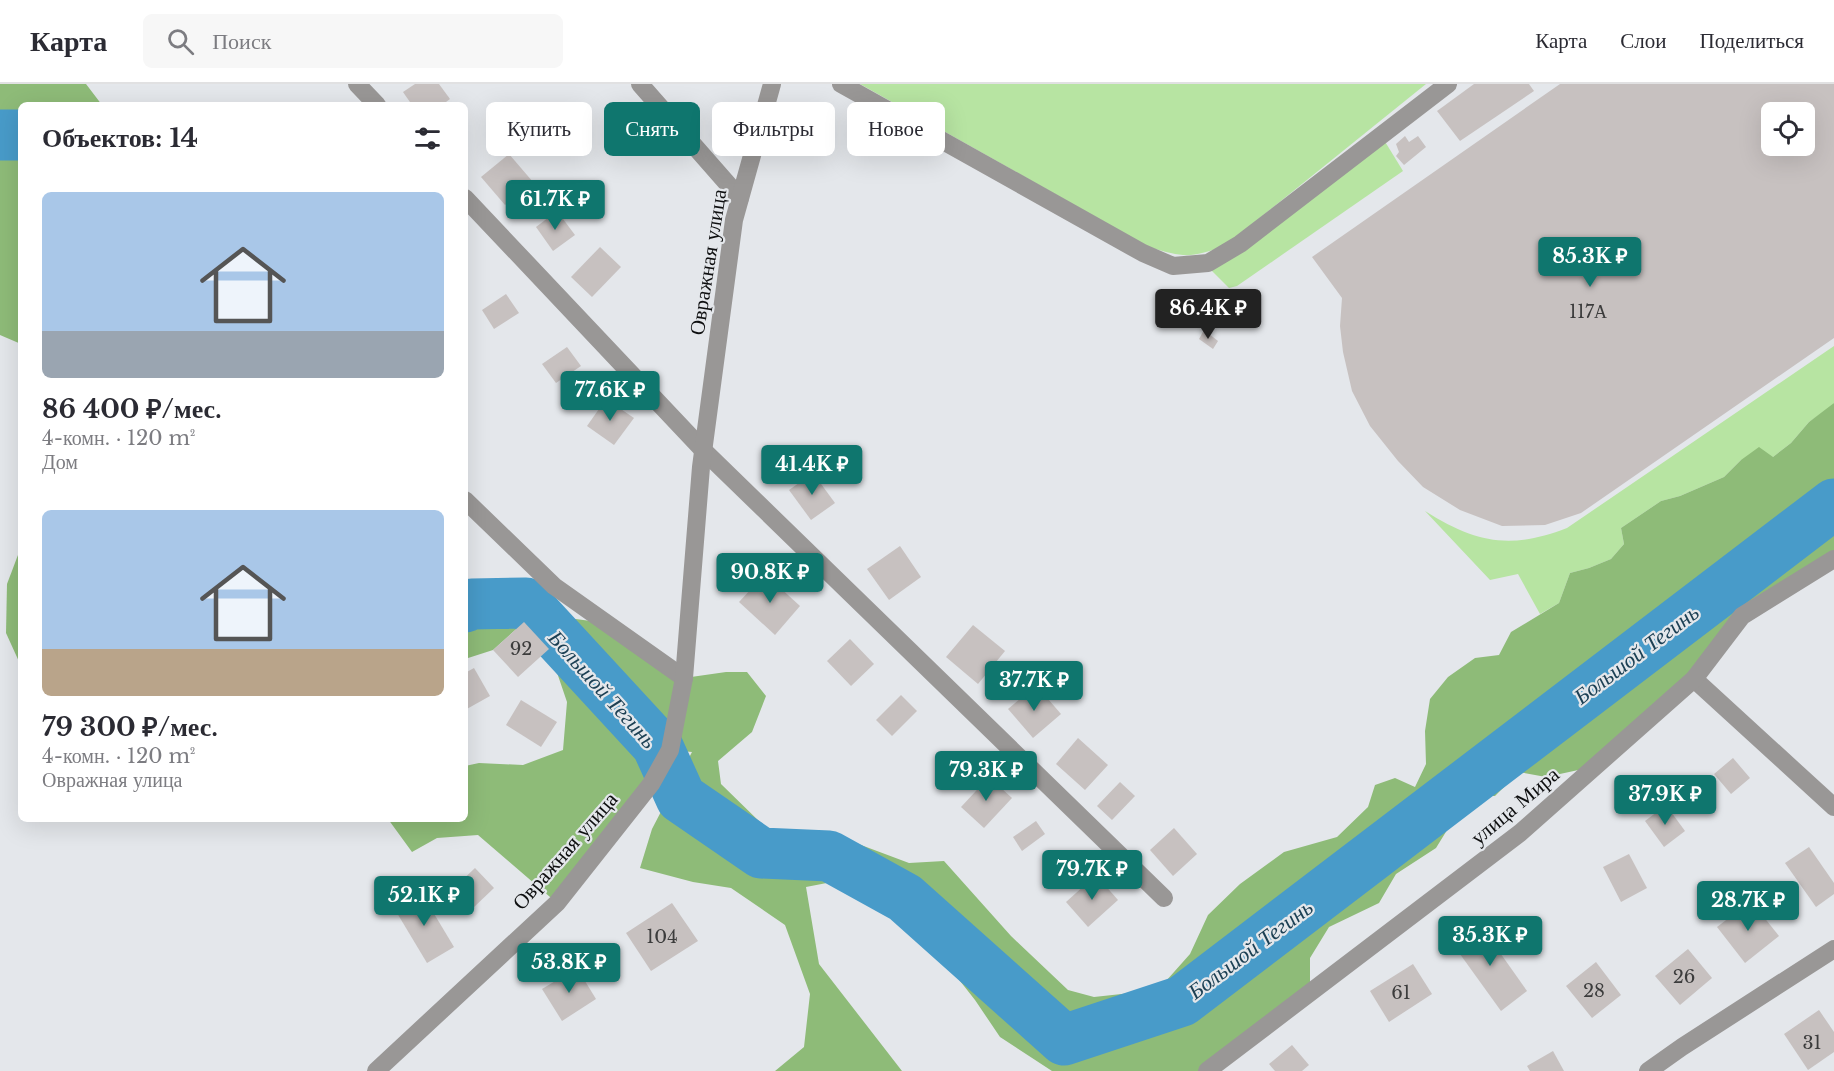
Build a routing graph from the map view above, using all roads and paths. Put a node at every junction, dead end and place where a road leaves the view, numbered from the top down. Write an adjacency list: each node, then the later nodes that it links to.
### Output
1 (357, 84): 6 (street)
2 (640, 84): 7 (street)
3 (772, 84): 7 (street, Овражная улица)
4 (841, 84): 5 (street)
5 (1448, 84)
6 (374, 102)
7 (740, 198): 9 (street, Овражная улица)
8 (468, 201): 9 (street)
9 (704, 451): 12 (street, Овражная улица); 15 (street)
10 (468, 503): 12 (street)
11 (1834, 559): 13 (street, улица Мира)
12 (684, 678): 17 (street, Овражная улица)
13 (1694, 679): 14 (street); 18 (street, улица Мира)
14 (1834, 807)
15 (1164, 898)
16 (1834, 949): 19 (street)
17 (376, 1071)
18 (1207, 1071)
19 (1648, 1071)

